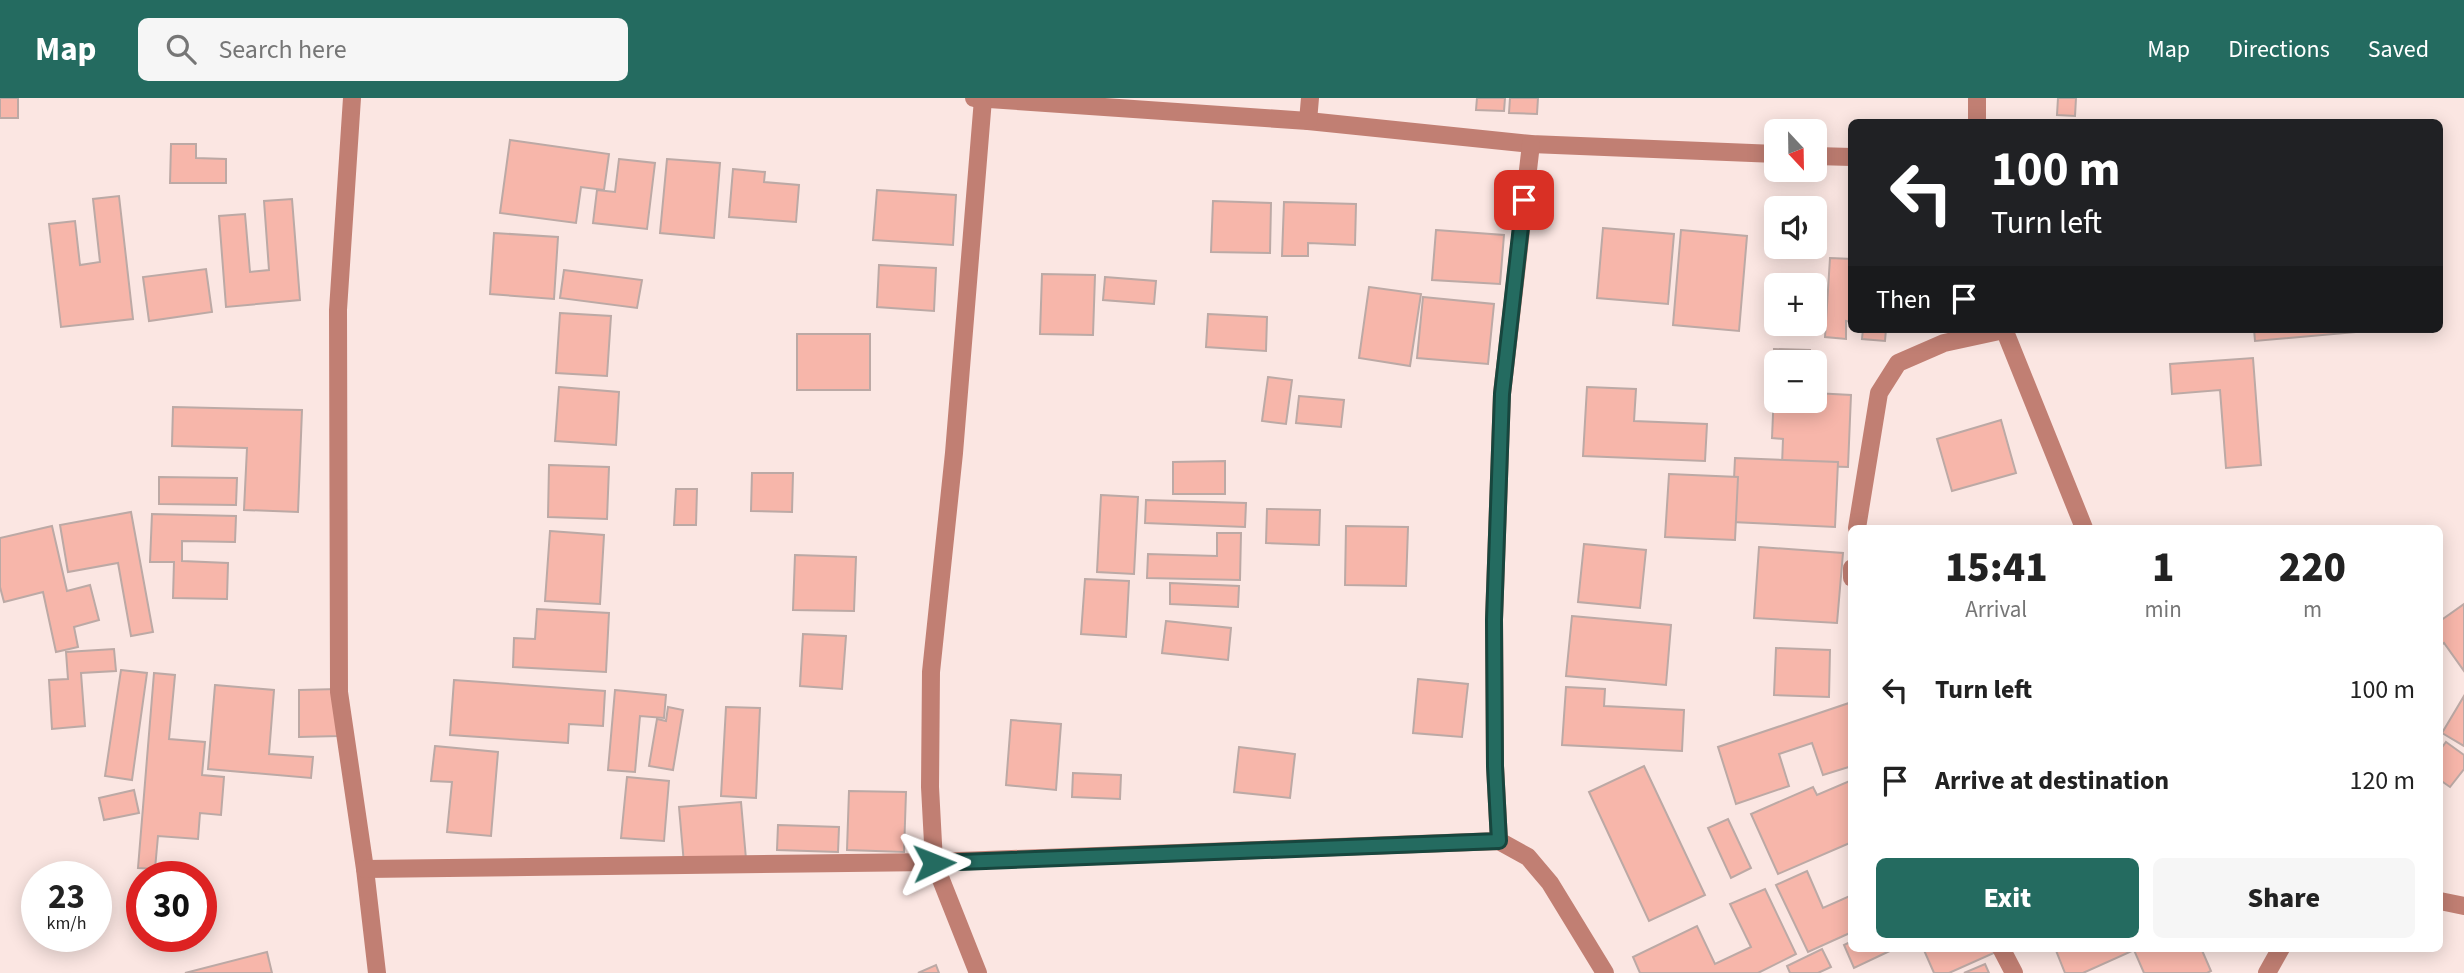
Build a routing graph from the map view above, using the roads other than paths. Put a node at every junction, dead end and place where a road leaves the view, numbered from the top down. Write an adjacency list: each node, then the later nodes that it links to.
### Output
1 (352, 98): 17 (street)
2 (1310, 98): 6 (street)
3 (1977, 98): 5 (street)
4 (979, 99): 6 (street); 16 (street)
5 (1977, 119)
6 (1308, 121): 7 (street)
7 (1531, 144): 8 (street); 15 (street)
8 (1764, 154)
9 (1827, 156): 10 (street)
10 (1848, 157)
11 (1990, 333): 13 (street)
12 (2005, 333): 14 (street)
13 (1857, 525)
14 (2083, 525)
15 (1499, 841): 16 (street); 24 (street)
16 (934, 863): 17 (street); 23 (street)
17 (365, 869): 22 (street)
18 (2443, 902): 19 (street)
19 (2464, 906)
20 (2003, 952): 25 (street)
21 (2279, 952): 26 (street)
22 (377, 973)
23 (978, 973)
24 (1605, 973)
25 (2014, 973)
26 (2267, 973)

